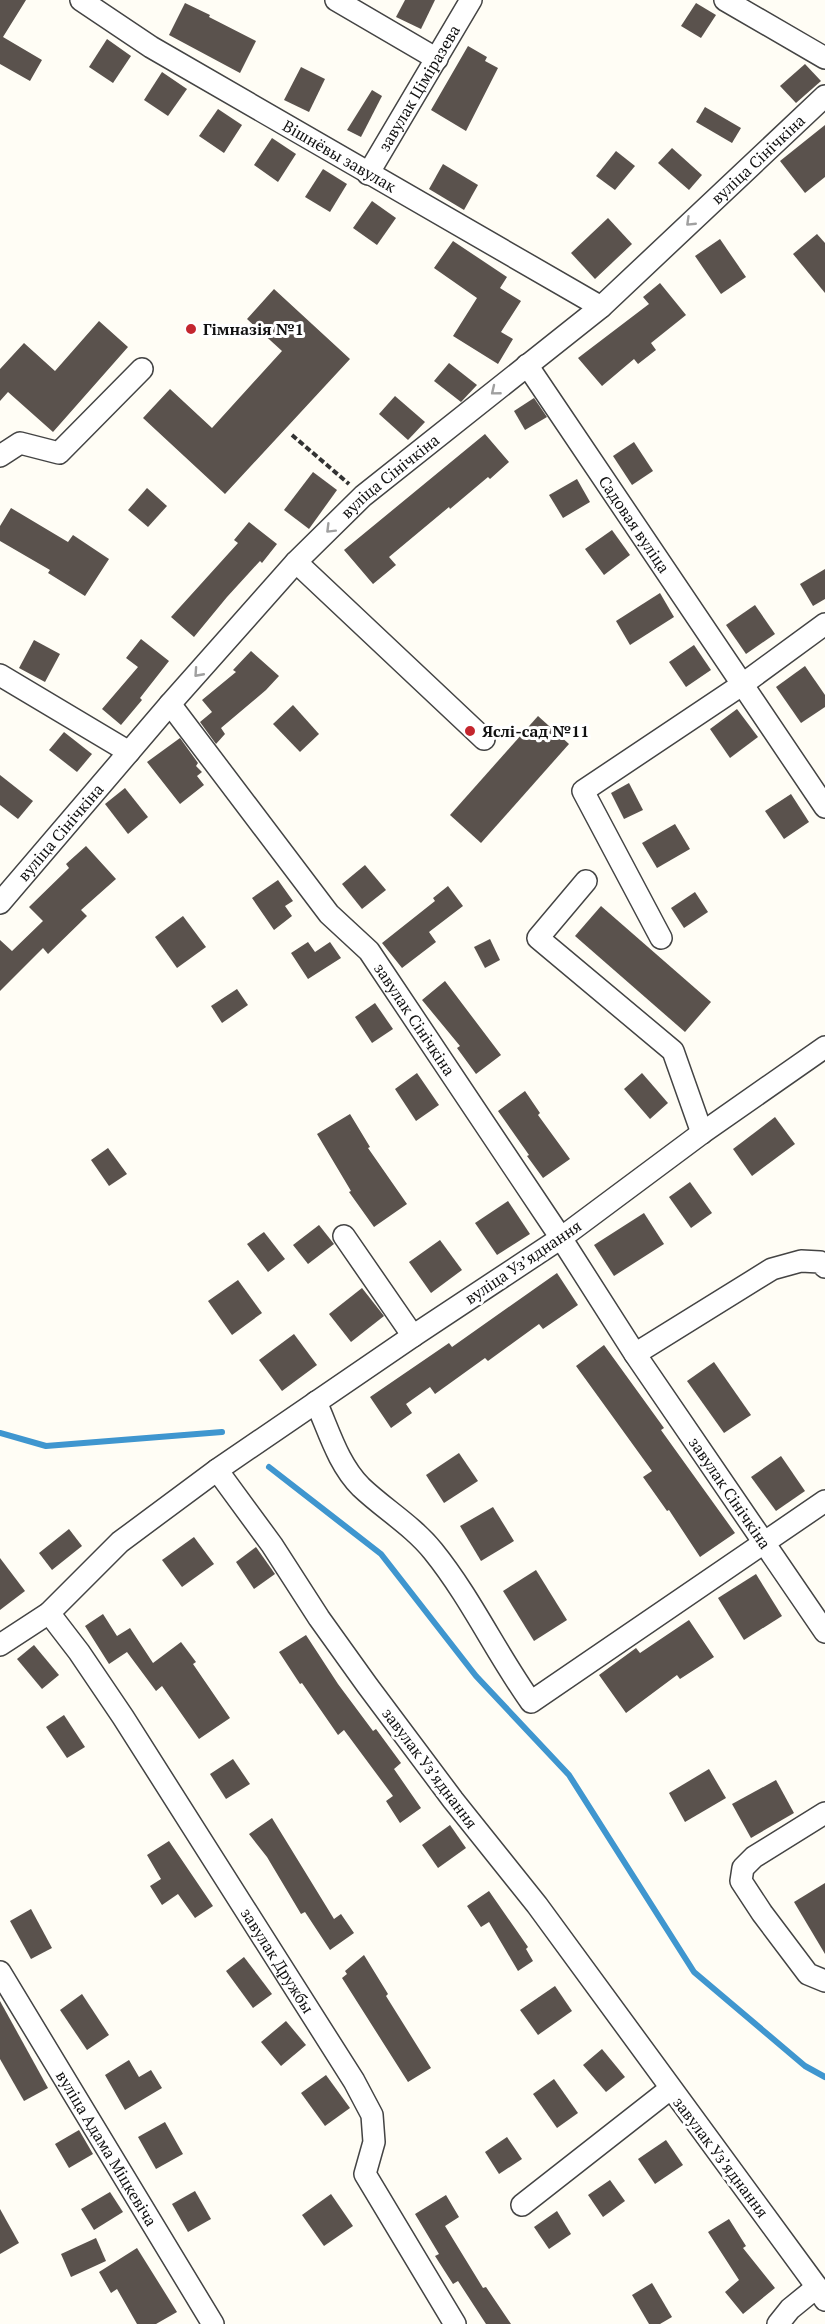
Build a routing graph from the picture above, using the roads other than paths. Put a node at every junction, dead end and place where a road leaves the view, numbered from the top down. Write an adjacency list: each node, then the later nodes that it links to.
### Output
1 (81, 0): 8 (street, Вішнёвы завулак)
2 (336, 0): 6 (street)
3 (471, 0): 6 (street, завулак Ціміразева)
4 (725, 0): 5 (street)
5 (825, 58)
6 (438, 59): 8 (street, завулак Ціміразева)
7 (825, 96): 9 (street, вуліца Сінічкіна, one-way to 9)
8 (368, 174): 9 (street, Вішнёвы завулак)
9 (601, 307): 10 (street, вуліца Сінічкіна)
10 (527, 365): 13 (street, вуліца Сінічкіна, one-way to 13); 16 (street, Садовая вуліца)
11 (142, 369): 12 (street)
12 (0, 456)
13 (296, 562): 17 (street, вуліца Сінічкіна, one-way to 17); 18 (street)
14 (825, 624): 16 (street)
15 (0, 675): 19 (street)
16 (743, 684): 20 (street, Садовая вуліца); 23 (street)
17 (170, 704): 19 (street, вуліца Сінічкіна); 27 (street, завулак Сінічкіна)
18 (484, 739)
19 (129, 752): 22 (street, вуліца Сінічкіна)
20 (825, 807)
21 (586, 880): 25 (street)
22 (0, 903)
23 (662, 938)
24 (825, 1047): 25 (street, вуліца Узʼяднання)
25 (702, 1133): 27 (street, вуліца Узʼяднання)
26 (344, 1236): 29 (street)
27 (561, 1238): 29 (street, вуліца Узʼяднання); 30 (street, завулак Сінічкіна)
28 (825, 1267): 30 (street)
29 (413, 1336): 31 (street, вуліца Узʼяднання)
30 (635, 1354): 34 (street, завулак Сінічкіна)
31 (316, 1402): 32 (street, вуліца Узʼяднання); 34 (street)
32 (217, 1470): 35 (street); 41 (street, завулак Узʼяднання)
33 (825, 1501): 34 (street)
34 (764, 1542): 36 (street, завулак Сінічкіна)
35 (49, 1613): 37 (street); 45 (street, завулак Дружбы)
36 (825, 1632)
37 (0, 1645)
38 (825, 1813): 40 (street)
39 (0, 1972): 44 (street, вуліца Адама Міцкевіча)
40 (825, 1981)
41 (670, 2089): 42 (street); 43 (street, завулак Узʼяднання)
42 (522, 2205)
43 (821, 2293): 46 (street)
44 (213, 2324)
45 (455, 2324)
46 (777, 2324)

